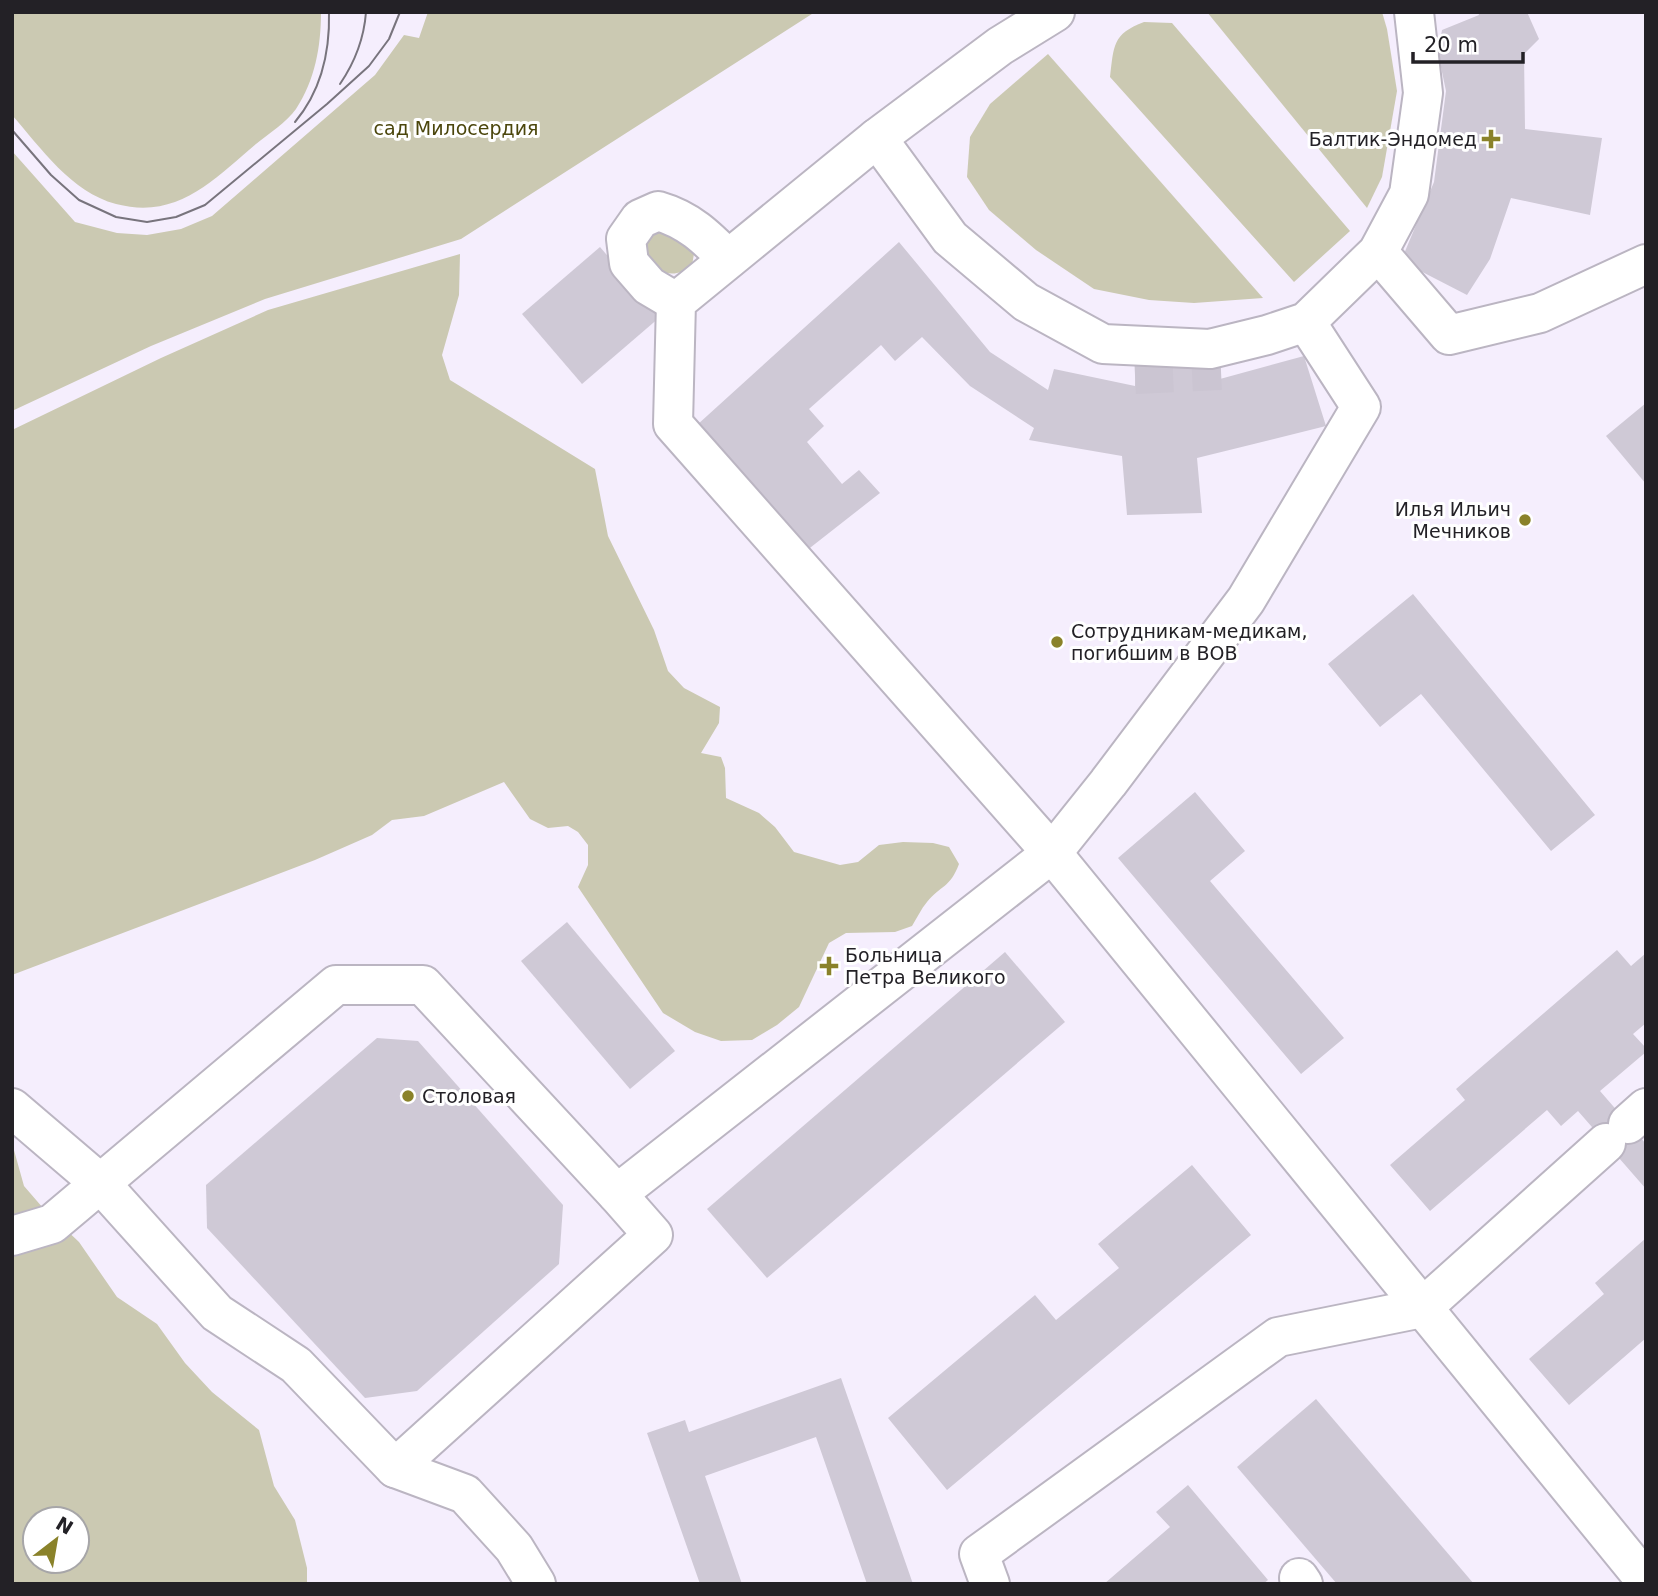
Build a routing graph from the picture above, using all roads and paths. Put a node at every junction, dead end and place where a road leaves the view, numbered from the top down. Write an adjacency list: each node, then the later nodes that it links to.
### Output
1 (1413, 12): 4 (lane)
2 (1048, 15): 3 (lane)
3 (877, 138): 5 (lane); 9 (lane)
4 (1378, 252): 6 (lane); 8 (lane)
5 (728, 260): 7 (lane); 7 (lane)
6 (1646, 264)
7 (676, 302): 13 (lane)
8 (1306, 322): 10 (lane); 13 (lane)
9 (1065, 323): 10 (lane); 12 (lane)
10 (1267, 335): 11 (lane)
11 (1221, 370)
12 (1135, 375)
13 (1052, 853): 17 (lane); 19 (lane)
14 (12, 1108): 16 (lane)
15 (1626, 1125): 19 (lane)
16 (101, 1184): 17 (lane); 18 (lane); 20 (lane)
17 (617, 1194): 20 (lane)
18 (12, 1236)
19 (1422, 1308): 21 (lane); 23 (lane)
20 (396, 1468): 22 (lane)
21 (1646, 1581)
22 (536, 1584)
23 (990, 1584)

